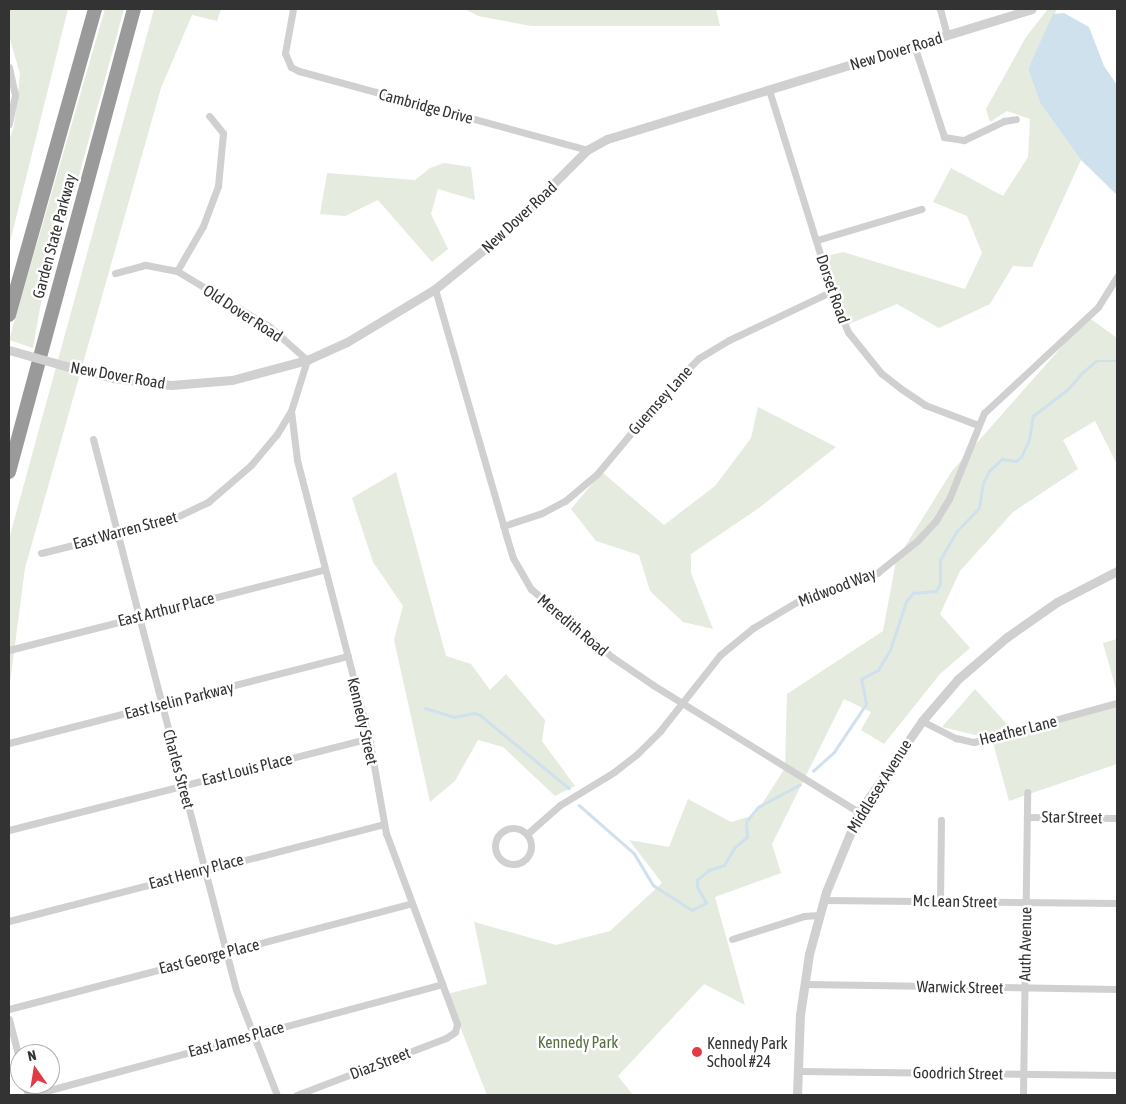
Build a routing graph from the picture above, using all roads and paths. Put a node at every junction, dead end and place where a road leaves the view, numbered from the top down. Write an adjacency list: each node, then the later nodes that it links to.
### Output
1 (95, 9): 21 (highway, Garden State Parkway)
2 (134, 9): 27 (highway, Garden State Parkway)
3 (294, 9): 13 (street, Cambridge Drive)
4 (940, 9): 6 (street)
5 (1032, 9): 6 (street, New Dover Road)
6 (947, 35): 7 (street, New Dover Road)
7 (914, 45): 9 (street, New Dover Road); 11 (street)
8 (9, 67): 12 (street)
9 (769, 90): 13 (street, New Dover Road); 15 (street, Dorset Road)
10 (209, 116): 16 (street)
11 (1016, 119)
12 (9, 124)
13 (587, 150): 19 (street, New Dover Road)
14 (921, 209): 15 (street)
15 (817, 240): 20 (street, Dorset Road)
16 (176, 271): 17 (street); 23 (street, Old Dover Road)
17 (115, 273)
18 (1117, 277): 25 (street, Midwood Way)
19 (435, 289): 23 (street, New Dover Road); 28 (street, Meredith Road)
20 (832, 291): 25 (street, Dorset Road); 28 (street, Guernsey Lane)
21 (9, 315)
22 (9, 350): 23 (street, New Dover Road, bridge)
23 (307, 360): 24 (street, East Warren Street)
24 (291, 411): 29 (street, East Warren Street); 31 (street, Kennedy Street)
25 (978, 425): 36 (street, Midwood Way)
26 (93, 439): 29 (street, Charles Street)
27 (9, 472)
28 (503, 526): 36 (street, Meredith Road)
29 (116, 534): 30 (street, East Warren Street); 33 (street, Charles Street)
30 (41, 553)
31 (324, 570): 33 (street, East Arthur Place); 35 (street, Kennedy Street)
32 (1117, 571): 39 (street, Middlesex Avenue)
33 (138, 616): 34 (street, East Arthur Place); 38 (street, Charles Street)
34 (9, 650)
35 (348, 656): 38 (street, East Iselin Parkway); 40 (street, Kennedy Street)
36 (681, 703): 44 (street, Meredith Road); 50 (street, Midwood Way)
37 (1117, 703): 39 (street, Heather Lane)
38 (162, 705): 41 (street, East Iselin Parkway); 42 (street, Charles Street)
39 (922, 720): 44 (street, Middlesex Avenue)
40 (369, 738): 42 (street, East Louis Place); 48 (street, Kennedy Street)
41 (9, 743)
42 (184, 786): 49 (street, East Louis Place); 51 (street, Charles Street)
43 (1027, 792): 45 (street, Auth Avenue)
44 (859, 812): 52 (street, Middlesex Avenue)
45 (1027, 817): 46 (street, Star Street); 54 (street, Auth Avenue)
46 (1117, 818)
47 (941, 820): 53 (street)
48 (384, 824): 51 (street, East Henry Place); 56 (street, Kennedy Street)
49 (9, 830)
50 (527, 834): 50 (street)
51 (204, 868): 58 (street, East Henry Place); 60 (street, Charles Street)
52 (824, 900): 53 (street, Mc Lean Street); 57 (street, Middlesex Avenue)
53 (940, 901): 54 (street, Mc Lean Street)
54 (1025, 902): 55 (street, Mc Lean Street); 63 (street, Auth Avenue)
55 (1117, 903)
56 (410, 904): 60 (street, East George Place); 61 (street, Kennedy Street)
57 (819, 915): 59 (street); 62 (street, Middlesex Avenue)
58 (9, 921)
59 (732, 939)
60 (225, 951): 65 (street, East George Place); 68 (street, Charles Street)
61 (442, 984): 67 (street, Kennedy Street); 68 (street, East James Place)
62 (804, 984): 63 (street, Warwick Street); 70 (street, Middlesex Avenue)
63 (1025, 988): 64 (street, Warwick Street); 71 (street, Auth Avenue)
64 (1117, 989)
65 (9, 1009)
66 (9, 1019): 69 (street)
67 (457, 1024): 75 (street, Diaz Street)
68 (251, 1034): 73 (street, East James Place); 74 (street, Charles Street)
69 (15, 1044)
70 (798, 1071): 71 (street, Goodrich Street); 76 (street, Middlesex Avenue)
71 (1023, 1073): 72 (street, Goodrich Street); 77 (street, Auth Avenue)
72 (1117, 1075)
73 (30, 1095)
74 (277, 1095)
75 (297, 1095)
76 (798, 1095)
77 (1023, 1095)

